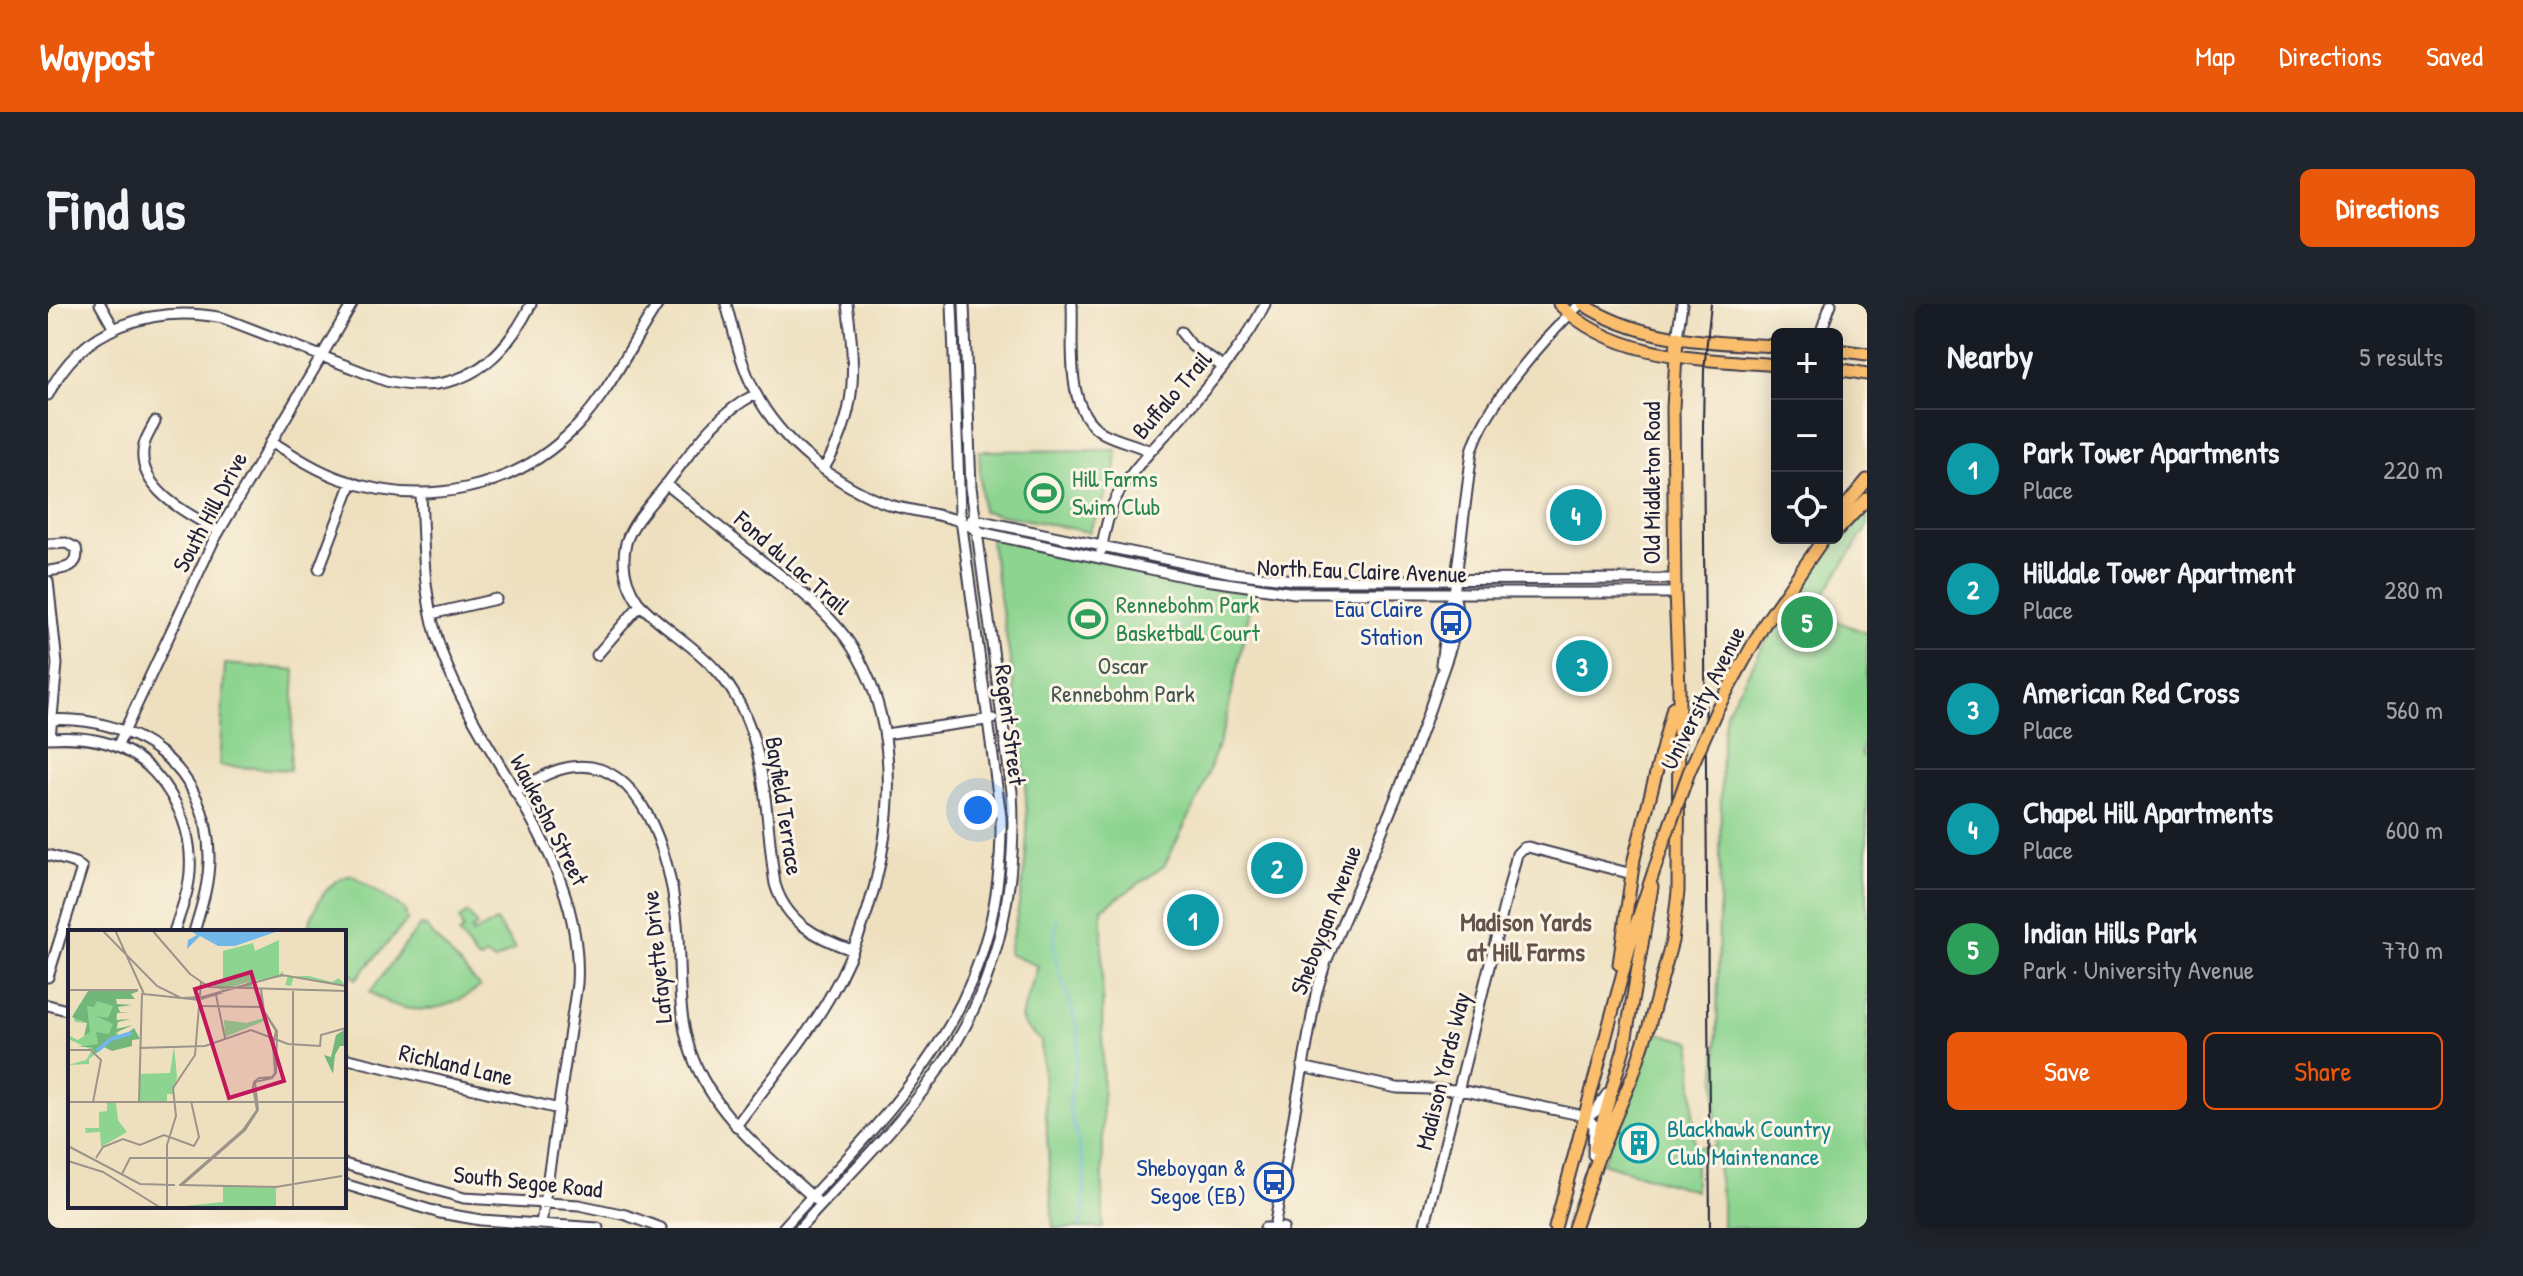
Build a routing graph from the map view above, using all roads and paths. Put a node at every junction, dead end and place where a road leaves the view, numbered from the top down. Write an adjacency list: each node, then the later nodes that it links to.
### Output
1 (100, 304): 16 (street)
2 (352, 304): 24 (street, South Hill Drive)
3 (531, 304): 24 (street)
4 (658, 304): 38 (street)
5 (726, 304): 29 (street)
6 (847, 304): 34 (street)
7 (952, 304): 42 (street, Regent Street)
8 (964, 304): 41 (street, Regent Street)
9 (1072, 304): 33 (street)
10 (1265, 304): 26 (street, Buffalo Trail)
11 (1559, 304): 15 (main road)
12 (1582, 304): 15 (street); 19 (main road)
13 (1682, 304): 19 (street, Old Middleton Road)
14 (1831, 304): 17 (street)
15 (1569, 314): 22 (main road); 54 (street)
16 (113, 327): 24 (street); 30 (street)
17 (1822, 328)
18 (1181, 332): 26 (street)
19 (1677, 337): 20 (main road); 22 (main road, Old Middleton Road)
20 (1771, 346)
21 (1843, 351): 23 (main road)
22 (1675, 354): 25 (main road); 52 (main road, Old Middleton Road)
23 (1867, 354)
24 (322, 357): 32 (street, South Hill Drive)
25 (1771, 364)
26 (1223, 367): 33 (street, Buffalo Trail)
27 (1843, 370): 28 (main road)
28 (1867, 374)
29 (756, 394): 34 (street); 37 (street, Bayfield Terrace)
30 (48, 395)
31 (155, 422): 44 (street)
32 (271, 441): 36 (street); 44 (street, South Hill Drive)
33 (1150, 451): 48 (street, Buffalo Trail)
34 (824, 468): 42 (street)
35 (1867, 480): 40 (main road)
36 (352, 482): 38 (street); 50 (street)
37 (666, 484): 58 (street, Bayfield Terrace); 66 (street, Fond du Lac Trail)
38 (421, 494): 59 (street, Waukesha Street)
39 (1867, 499): 43 (main road)
40 (1843, 510)
41 (975, 518): 42 (street, North Eau Claire Avenue); 45 (street, Regent Street); 48 (street, North Eau Claire Avenue)
42 (961, 521): 45 (street, North Eau Claire Avenue); 63 (street, Regent Street)
43 (1843, 525)
44 (219, 531): 65 (street, South Hill Drive)
45 (977, 531): 49 (street, North Eau Claire Avenue); 62 (street, Regent Street)
46 (48, 544): 51 (street)
47 (1822, 544): 72 (main road, University Avenue, bridge)
48 (1102, 546): 49 (street, Buffalo Trail); 54 (street, North Eau Claire Avenue)
49 (1100, 558): 56 (street, North Eau Claire Avenue)
50 (319, 569)
51 (48, 571)
52 (1675, 579): 54 (street, North Eau Claire Avenue); 55 (main road, Old Middleton Road)
53 (48, 581): 64 (street)
54 (1456, 581): 56 (street, Sheboygan Avenue)
55 (1675, 593): 56 (street, North Eau Claire Avenue); 61 (main road, Old Middleton Road)
56 (1454, 594): 81 (street, Sheboygan Avenue)
57 (496, 599): 59 (street)
58 (640, 605): 60 (street); 75 (street, Bayfield Terrace)
59 (431, 614): 69 (street, Waukesha Street)
60 (597, 655)
61 (1678, 663): 71 (main road); 103 (main road)
62 (1002, 717): 63 (street); 92 (street, Regent Street)
63 (989, 719): 66 (street); 90 (street, Regent Street)
64 (50, 720): 65 (street); 67 (street)
65 (125, 730): 68 (street, South Hill Drive); 74 (street)
66 (885, 734): 75 (street, Fond du Lac Trail)
67 (49, 738): 68 (street)
68 (117, 747): 73 (street)
69 (515, 792): 84 (street, Waukesha Street); 86 (street, Lafayette Drive)
70 (48, 855): 76 (street)
71 (1632, 874): 77 (main road); 83 (street, Madison Yards Way)
72 (1652, 879): 77 (main road, University Avenue); 82 (main road, University Avenue)
73 (175, 930)
74 (195, 930)
75 (852, 950): 86 (street, Fond du Lac Trail)
76 (48, 977)
77 (1615, 1001): 85 (main road, University Avenue)
78 (48, 1005): 79 (street)
79 (68, 1010)
80 (346, 1058): 84 (street, Richland Lane)
81 (1302, 1067): 83 (street); 99 (street, Sheboygan Avenue)
82 (1615, 1080): 85 (street); 87 (main road, University Avenue)
83 (1460, 1090): 85 (street); 101 (street, Madison Yards Way)
84 (559, 1109): 91 (street, Waukesha Street)
85 (1585, 1116): 87 (street); 102 (main road, University Avenue)
86 (736, 1126): 90 (street, Lafayette Drive)
87 (1593, 1155): 103 (main road, University Avenue)
88 (346, 1165): 91 (street, South Segoe Road)
89 (346, 1185): 93 (street, South Segoe Road)
90 (812, 1196): 92 (street, Lafayette Drive); 96 (street, Regent Street)
91 (545, 1203): 93 (street, Waukesha Street); 95 (street, South Segoe Road)
92 (821, 1205): 97 (street, Regent Street)
93 (541, 1224): 94 (street, South Segoe Road)
94 (598, 1228)
95 (661, 1228)
96 (783, 1228)
97 (800, 1228)
98 (1265, 1228): 99 (street)
99 (1274, 1228): 100 (street)
100 (1283, 1228)
101 (1424, 1228)
102 (1555, 1228)
103 (1573, 1228)

